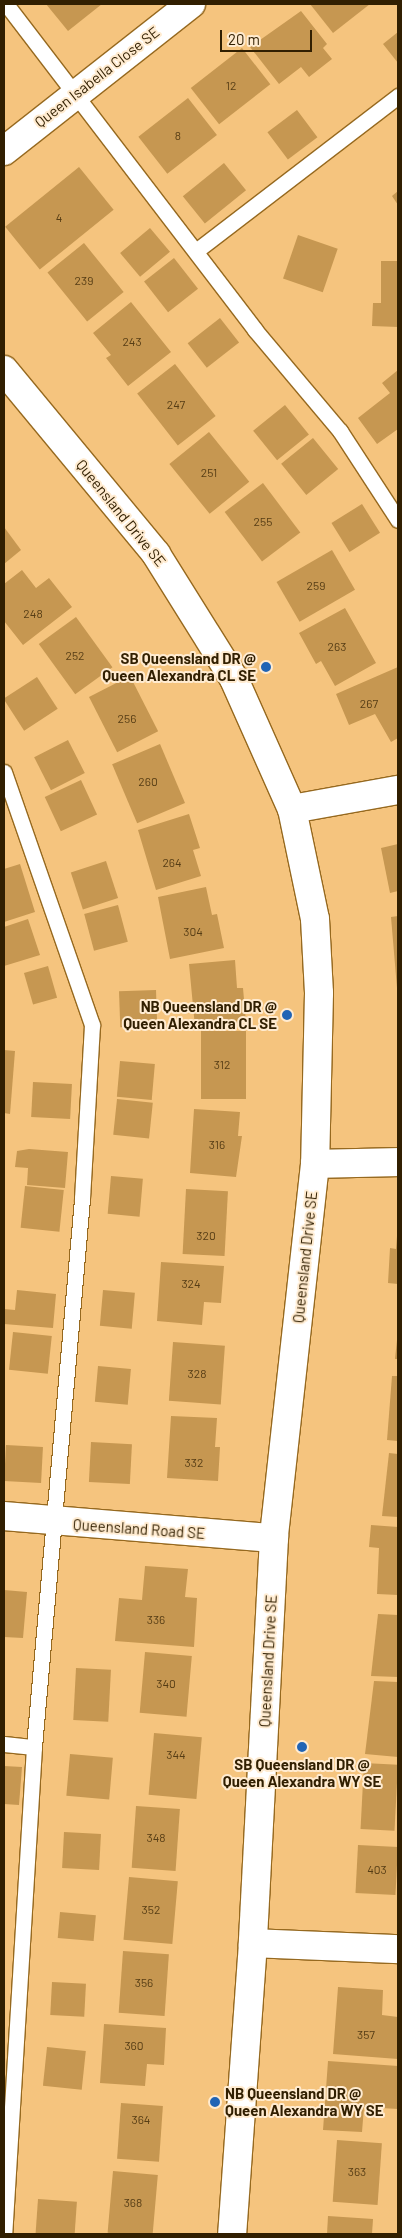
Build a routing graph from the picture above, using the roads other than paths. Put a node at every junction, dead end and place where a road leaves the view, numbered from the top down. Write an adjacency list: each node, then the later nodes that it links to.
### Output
1 (6, 4): 3 (lane)
2 (191, 4): 3 (street, Queen Isabella Close SE)
3 (74, 96): 5 (street, Queen Isabella Close SE); 6 (lane)
4 (398, 96): 6 (lane)
5 (4, 151)
6 (196, 252): 8 (lane)
7 (4, 370): 11 (street, Queensland Drive SE)
8 (398, 520)
9 (4, 772): 15 (lane)
10 (398, 790): 11 (street)
11 (292, 809): 13 (street, Queensland Drive SE)
12 (398, 1162): 13 (street)
13 (314, 1164): 16 (street, Queensland Drive SE)
14 (4, 1516): 15 (street, Queensland Road SE)
15 (56, 1523): 16 (street, Queensland Road SE); 18 (lane)
16 (274, 1538): 19 (street, Queensland Drive SE)
17 (4, 1744): 18 (lane)
18 (34, 1747): 21 (lane)
19 (253, 1943): 20 (street); 22 (street, Queensland Drive SE)
20 (398, 1949)
21 (4, 2234)
22 (232, 2234)

